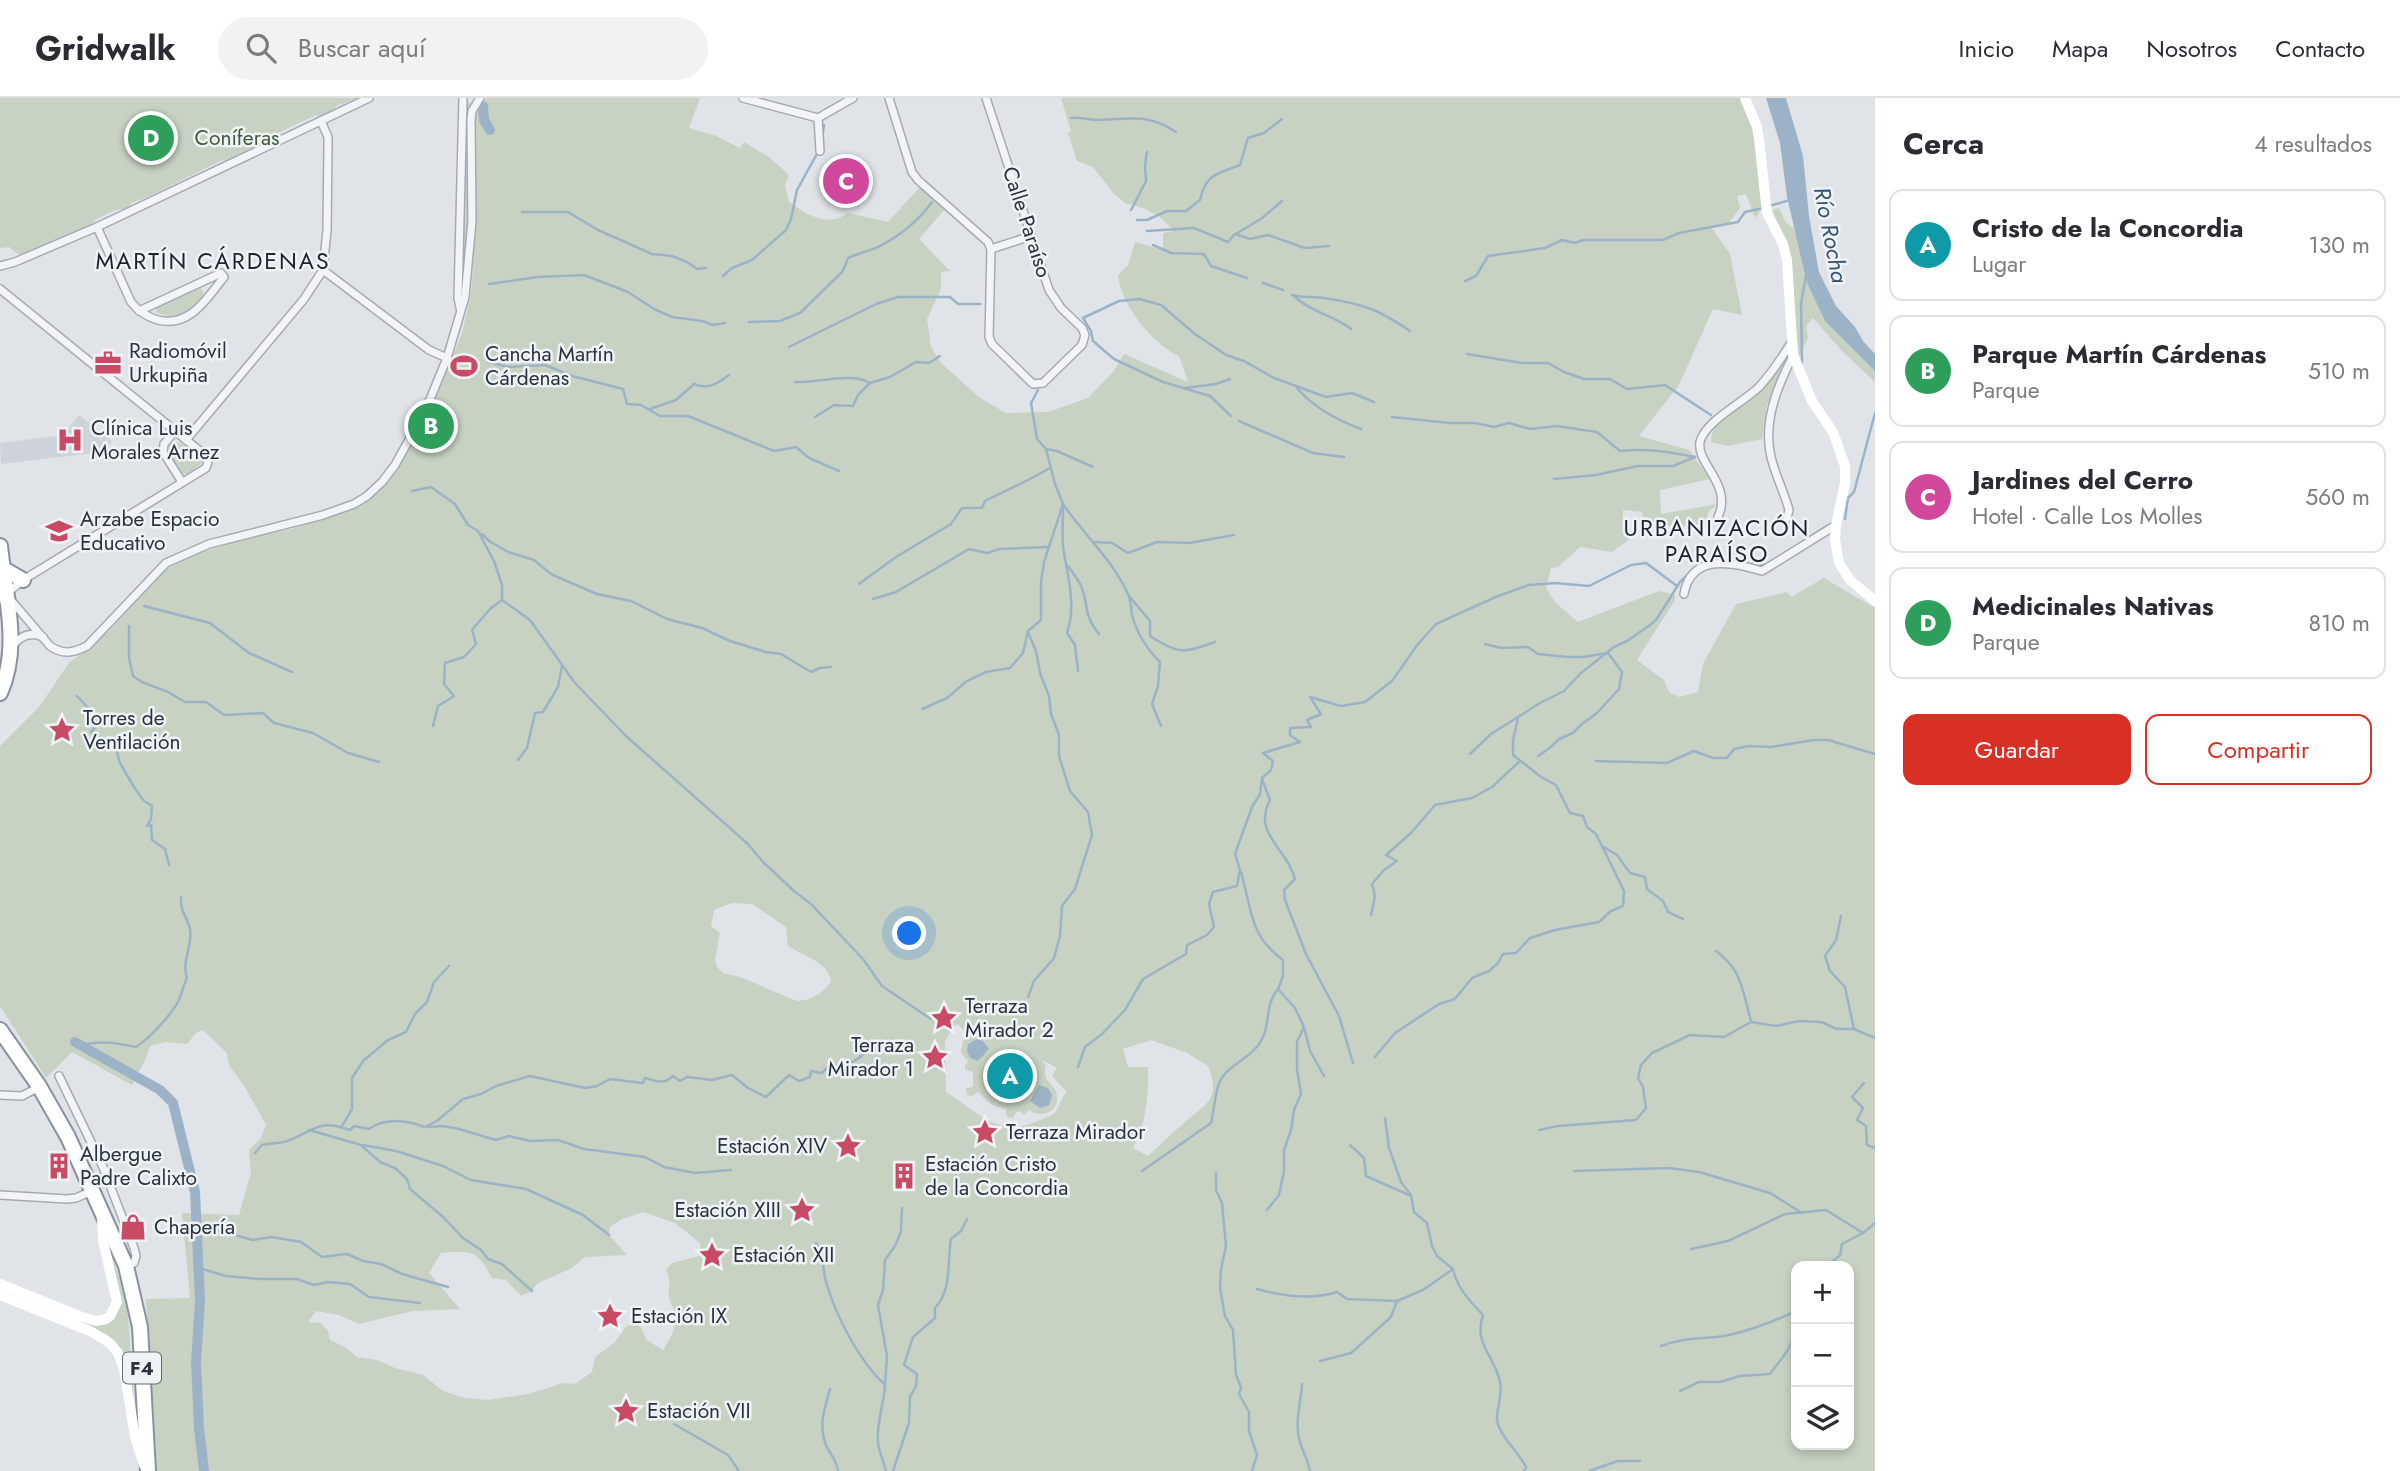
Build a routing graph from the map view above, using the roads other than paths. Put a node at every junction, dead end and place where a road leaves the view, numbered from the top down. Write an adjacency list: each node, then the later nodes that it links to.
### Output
1 (369, 98): 10 (street)
2 (463, 98): 18 (street)
3 (480, 98): 18 (street)
4 (743, 98): 9 (street)
5 (853, 98): 9 (street)
6 (889, 98): 14 (street)
7 (986, 98): 13 (street, Calle Paraíso)
8 (1745, 98): 20 (street)
9 (818, 118): 11 (street)
10 (321, 121): 12 (street); 16 (street)
11 (820, 151)
12 (97, 227): 15 (street); 19 (street)
13 (1031, 236): 14 (street); 14 (street, Calle Paraíso)
14 (991, 249)
15 (0, 266)
16 (323, 270): 22 (street); 24 (street)
17 (0, 289): 23 (street)
18 (460, 309): 22 (street)
19 (139, 310): 19 (street)
20 (1792, 343): 21 (street); 26 (street)
21 (1793, 355): 27 (street); 28 (street)
22 (447, 358): 35 (street)
23 (175, 431): 24 (street); 25 (street)
24 (186, 440): 25 (street)
25 (183, 482): 31 (street)
26 (1718, 517)
27 (1787, 518)
28 (1836, 525): 32 (street); 34 (street)
29 (0, 546): 30 (highway)
30 (2, 568): 31 (highway); 33 (highway)
31 (23, 580): 33 (street)
32 (1684, 593)
33 (2, 595): 35 (street); 36 (highway)
34 (1875, 601)
35 (43, 637): 36 (street)
36 (11, 648): 37 (highway)
37 (0, 693)
38 (0, 1030): 40 (highway, F4)
39 (59, 1076): 42 (street)
40 (39, 1086): 41 (street); 43 (highway, F4)
41 (0, 1096)
42 (82, 1124): 43 (street); 47 (street)
43 (68, 1137): 44 (highway, F4)
44 (92, 1190): 45 (street); 46 (highway, F4)
45 (0, 1195)
46 (101, 1208): 47 (highway, F4); 48 (street)
47 (126, 1266): 50 (highway, F4)
48 (0, 1284)
49 (0, 1295): 50 (street)
50 (147, 1471)

